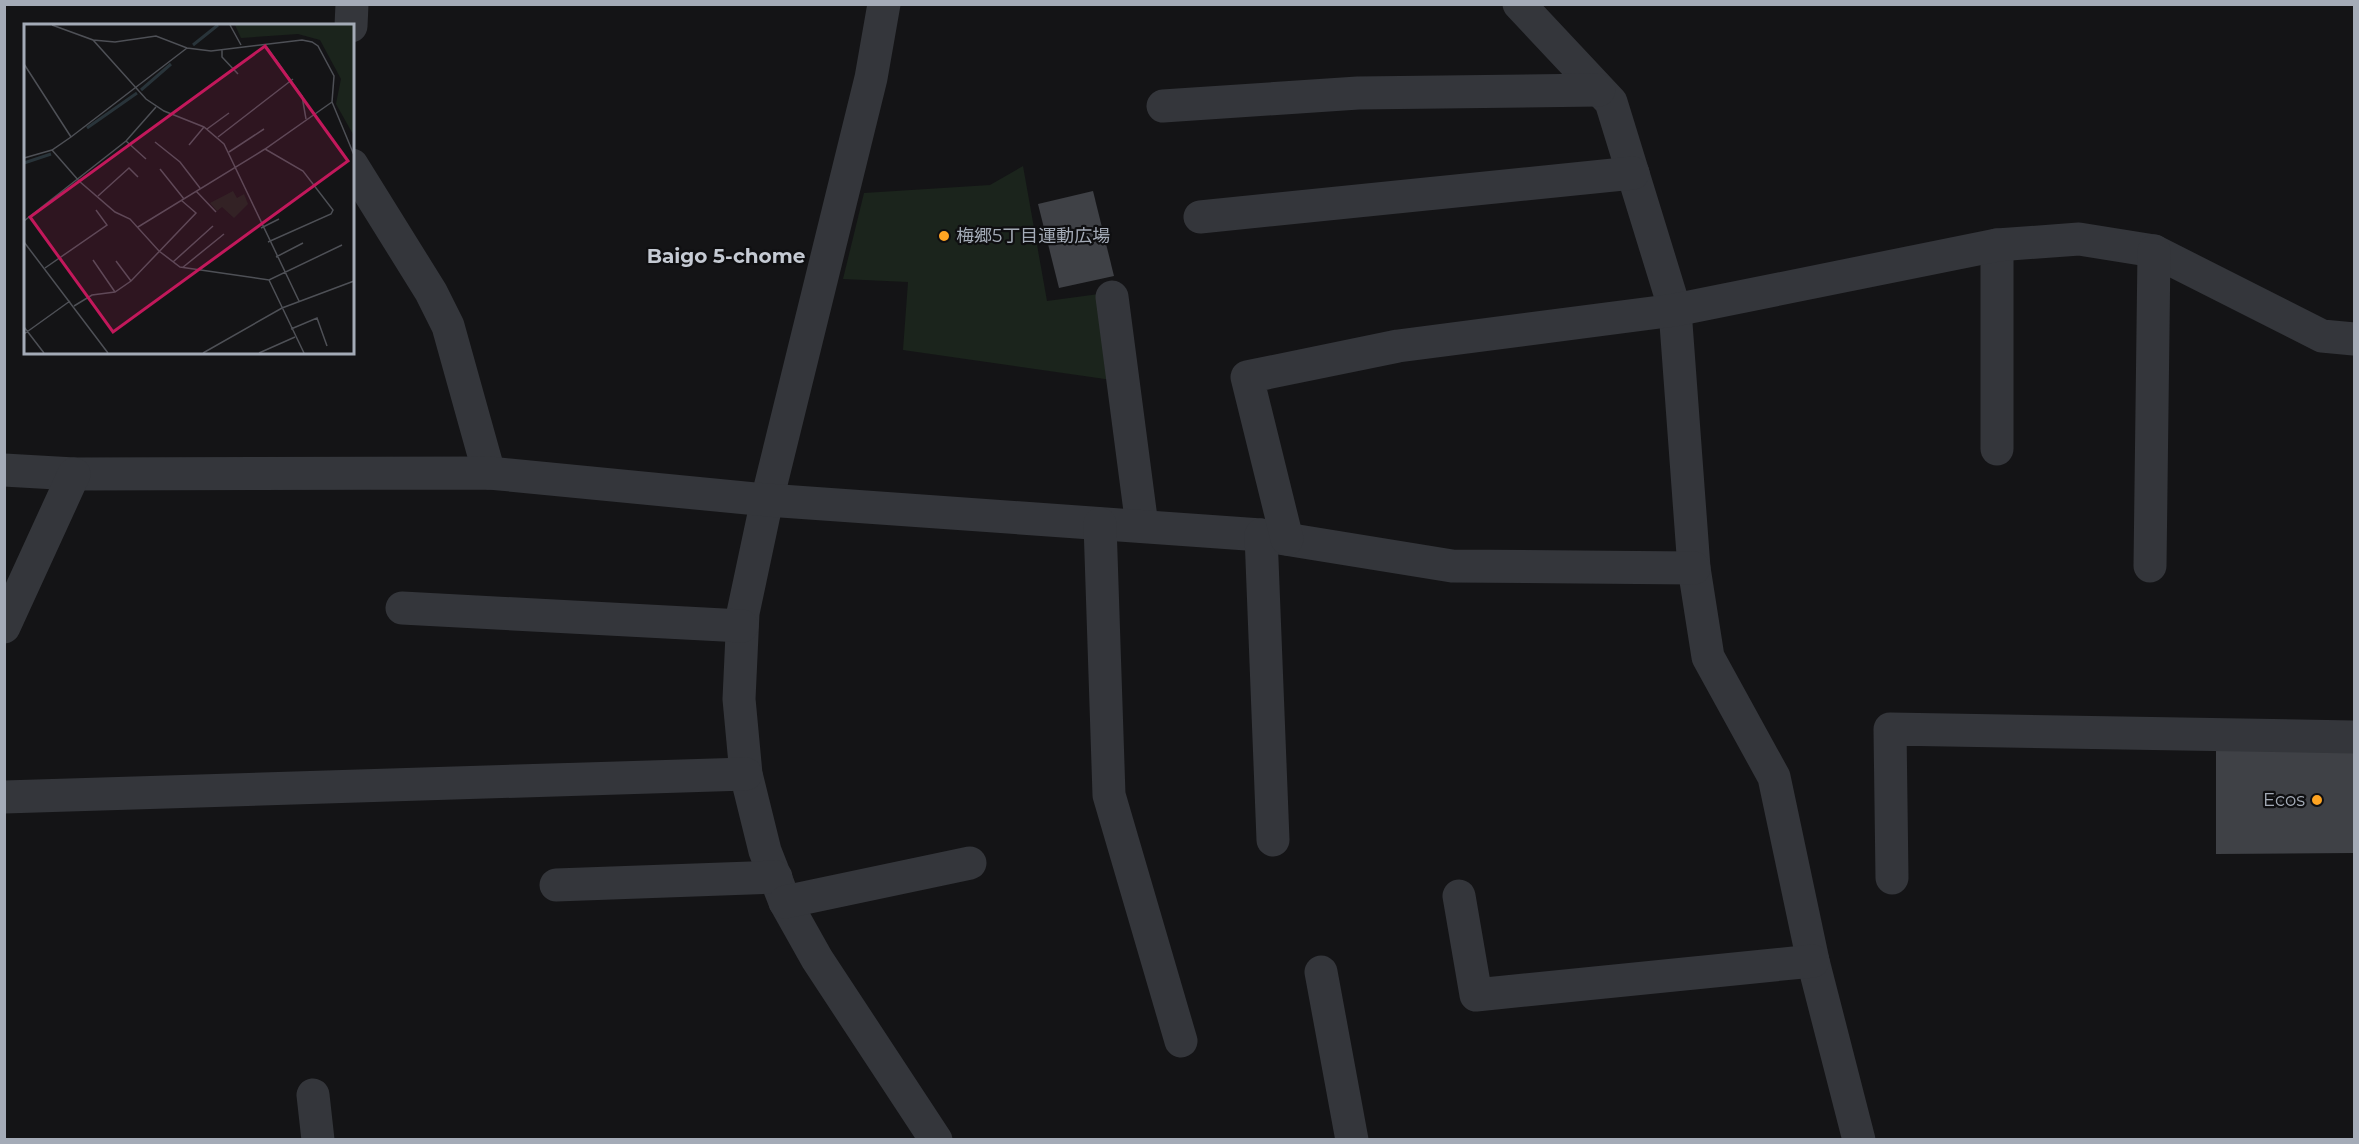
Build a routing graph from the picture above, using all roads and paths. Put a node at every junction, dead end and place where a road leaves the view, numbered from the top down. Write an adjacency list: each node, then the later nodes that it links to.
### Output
1 (352, 4): 4 (street)
2 (884, 4): 19 (street)
3 (1519, 4): 5 (street)
4 (351, 24)
5 (1599, 90): 6 (street); 8 (street)
6 (1163, 106)
7 (354, 168): 17 (street)
8 (1633, 173): 9 (street); 13 (street)
9 (1200, 217)
10 (1996, 245): 11 (street); 13 (street); 15 (street)
11 (2154, 251): 14 (street); 23 (street)
12 (1112, 297): 21 (street)
13 (1675, 310): 22 (street); 24 (street)
14 (2355, 339)
15 (1997, 449)
16 (4, 470): 18 (street)
17 (489, 473): 18 (street); 19 (street)
18 (74, 474): 27 (street)
19 (767, 500): 20 (street); 26 (street)
20 (1100, 524): 21 (street); 39 (street)
21 (1142, 526): 22 (street)
22 (1274, 537): 24 (street); 31 (street)
23 (2150, 566)
24 (1694, 568): 37 (street)
25 (402, 608): 26 (street)
26 (742, 626): 29 (street)
27 (4, 627)
28 (2355, 737): 33 (street)
29 (746, 774): 30 (street); 35 (street)
30 (4, 797)
31 (1273, 840)
32 (970, 863): 35 (street)
33 (1892, 878)
34 (556, 885): 35 (street)
35 (780, 890): 42 (street)
36 (1459, 896): 37 (street)
37 (1813, 961): 44 (street)
38 (1321, 972): 43 (street)
39 (1181, 1041)
40 (313, 1095): 41 (street)
41 (318, 1140)
42 (936, 1140)
43 (1352, 1140)
44 (1859, 1140)

